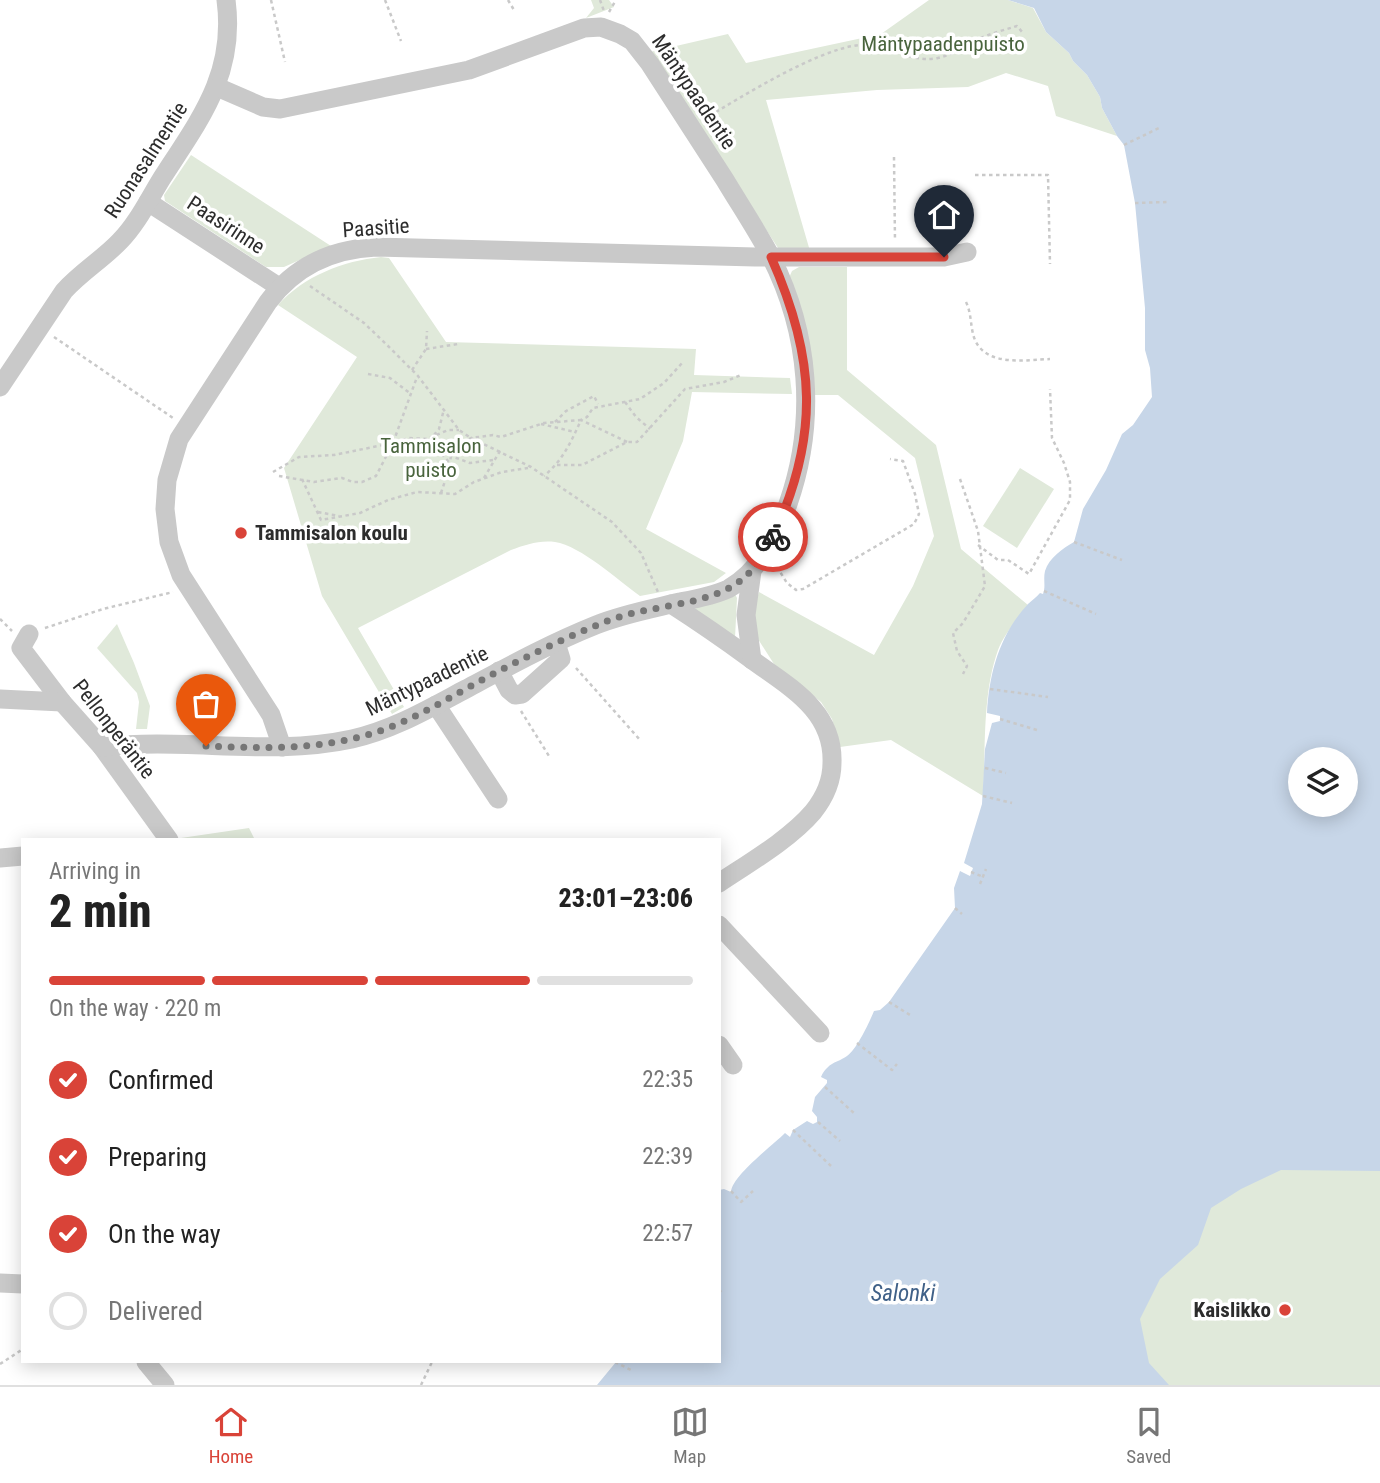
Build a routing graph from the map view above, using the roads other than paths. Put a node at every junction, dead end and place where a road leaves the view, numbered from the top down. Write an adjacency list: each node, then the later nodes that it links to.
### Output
1 (226, 0): 2 (street, Ruonasalmentie)
2 (217, 87): 3 (street, Ruonasalmentie); 5 (street, Mäntypaadentie)
3 (148, 202): 6 (street, Paasirinne); 7 (street, Ruonasalmentie)
4 (967, 252): 5 (street, Paasitie)
5 (771, 257): 6 (street, Paasitie); 8 (street, Mäntypaadentie)
6 (279, 287): 18 (street, Paasitie)
7 (0, 387)
8 (752, 571): 9 (street, Mäntypaadentie); 12 (street, Mäntypaadentie)
9 (665, 600): 11 (street, Mäntypaadentie); 12 (street)
10 (25, 641): 15 (street, Pellonperäntie)
11 (559, 651): 13 (street, Mäntypaadentie); 13 (street)
12 (752, 660): 23 (street)
13 (499, 671): 16 (street, Mäntypaadentie)
14 (0, 699): 15 (street)
15 (62, 702): 17 (street, Pellonperäntie)
16 (436, 705): 18 (street, Mäntypaadentie); 19 (street)
17 (102, 747): 18 (street, Mäntypaadentie); 20 (street, Pellonperäntie)
18 (282, 747)
19 (498, 799)
20 (168, 838)
21 (21, 856): 22 (street)
22 (0, 858)
23 (721, 882)
24 (721, 927): 25 (street)
25 (820, 1034)
26 (721, 1048): 27 (street)
27 (733, 1065)
28 (0, 1283): 29 (street)
29 (21, 1284)
30 (147, 1363): 31 (street)
31 (165, 1385)

